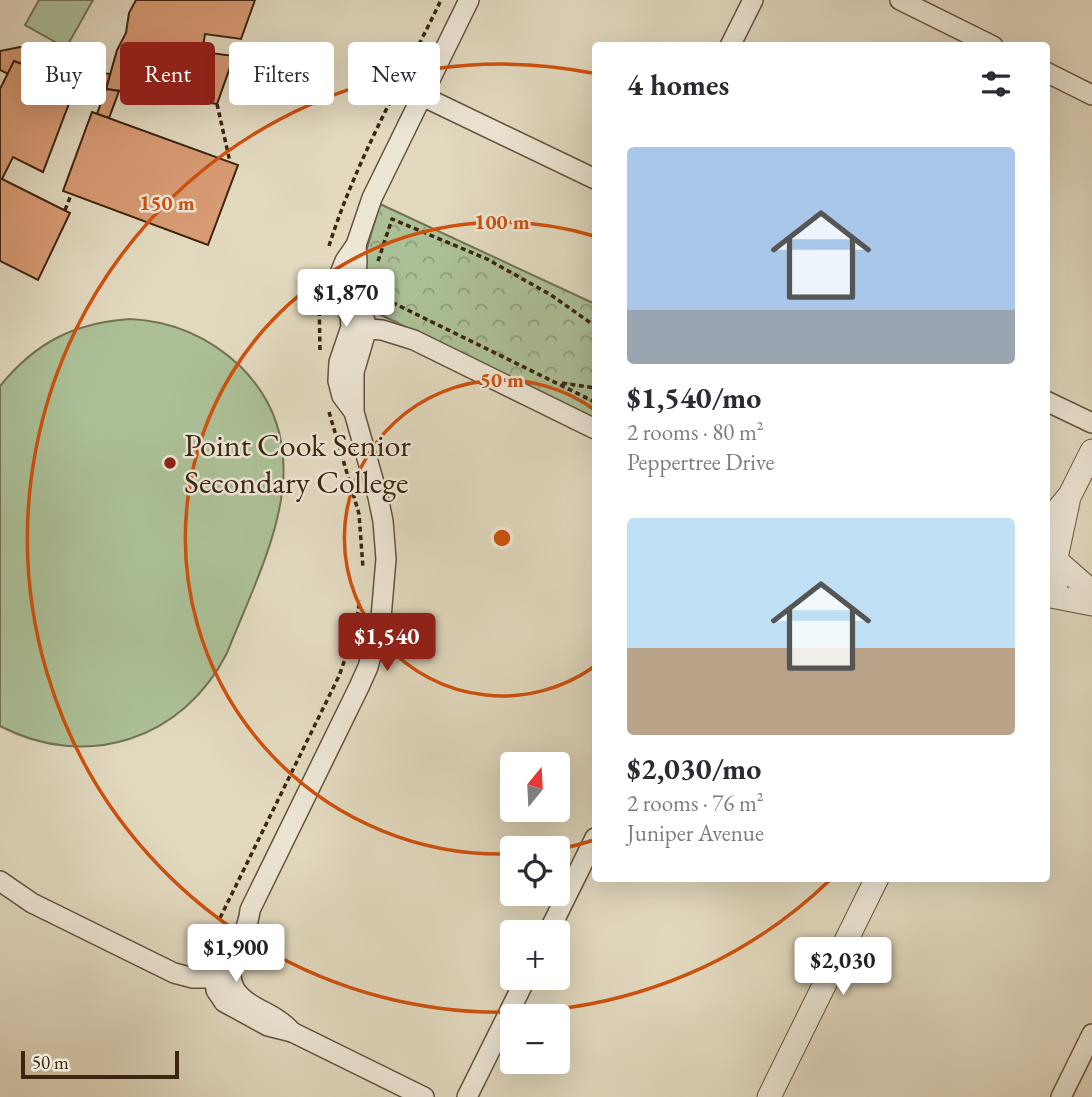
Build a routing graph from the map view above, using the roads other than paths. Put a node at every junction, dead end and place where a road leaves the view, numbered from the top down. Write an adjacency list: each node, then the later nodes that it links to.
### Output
1 (469, 0): 6 (street)
2 (753, 0): 4 (street)
3 (900, 0): 5 (street)
4 (732, 42)
5 (985, 42)
6 (440, 59)
7 (1050, 74): 8 (street)
8 (1092, 95)
9 (418, 105): 12 (street)
10 (440, 105): 11 (street)
11 (592, 178)
12 (359, 328): 15 (street); 28 (street)
13 (1050, 403): 14 (street)
14 (1092, 423)
15 (592, 428)
16 (1092, 451): 17 (street)
17 (1070, 495): 18 (street); 19 (street)
18 (1050, 519)
19 (1054, 556): 20 (street); 21 (street)
20 (1050, 589)
21 (1092, 592)
22 (1050, 595): 23 (street)
23 (1092, 604)
24 (592, 844): 27 (street)
25 (0, 881): 28 (street)
26 (875, 882): 33 (street)
27 (554, 920)
28 (222, 978): 31 (street)
29 (520, 990): 32 (street)
30 (1092, 1034): 34 (street)
31 (424, 1097)
32 (467, 1097)
33 (769, 1097)
34 (1060, 1097)

